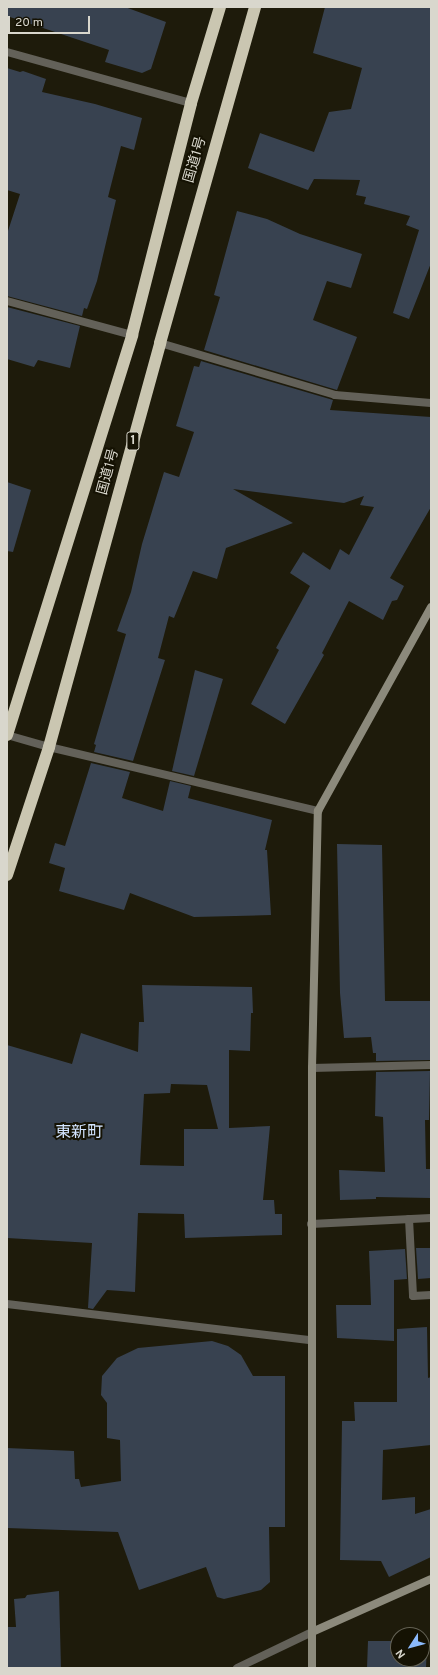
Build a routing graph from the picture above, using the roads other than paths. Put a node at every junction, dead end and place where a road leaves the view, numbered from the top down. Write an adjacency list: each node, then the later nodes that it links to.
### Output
1 (220, 7): 4 (highway, 国道1号)
2 (255, 7): 7 (highway, 国道1号 / 1)
3 (7, 52): 4 (street)
4 (191, 103): 6 (highway, 国道1号)
5 (7, 301): 6 (street)
6 (132, 335): 10 (highway, 国道1号)
7 (160, 343): 8 (street); 11 (highway, 国道1号 / 1)
8 (431, 403)
9 (431, 607): 12 (street)
10 (7, 735): 11 (street)
11 (49, 747): 12 (street); 13 (highway, 国道1号 / 1)
12 (318, 811): 15 (street)
13 (7, 875)
14 (431, 1065): 15 (street)
15 (312, 1068): 18 (street)
16 (431, 1218): 17 (street)
17 (409, 1219): 18 (street); 19 (street)
18 (311, 1224): 21 (street)
19 (431, 1295)
20 (7, 1304): 21 (street)
21 (311, 1340): 23 (street)
22 (431, 1579): 23 (street)
23 (312, 1632): 24 (street); 25 (street)
24 (237, 1668)
25 (312, 1668)

